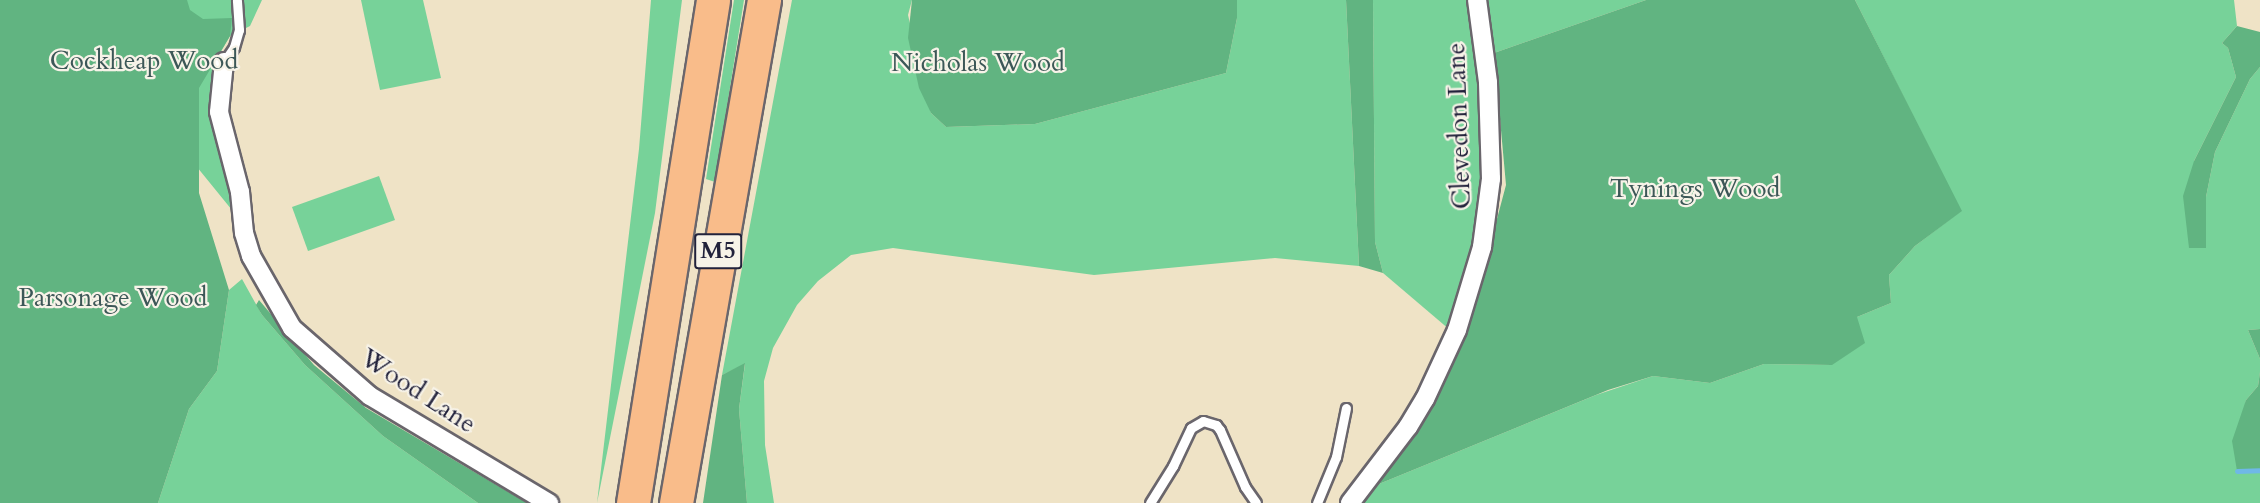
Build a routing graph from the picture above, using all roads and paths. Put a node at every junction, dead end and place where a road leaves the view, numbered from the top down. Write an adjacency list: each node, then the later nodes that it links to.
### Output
1 (237, 0): 5 (lane)
2 (713, 0): 8 (highway, M5)
3 (764, 0): 9 (highway, M5)
4 (1477, 0): 13 (street, Clevedon Lane)
5 (224, 62): 7 (street, Wood Lane)
6 (1346, 408): 12 (lane)
7 (549, 503)
8 (633, 503)
9 (676, 503)
10 (1150, 503): 11 (lane)
11 (1256, 503)
12 (1317, 503)
13 (1350, 503)

